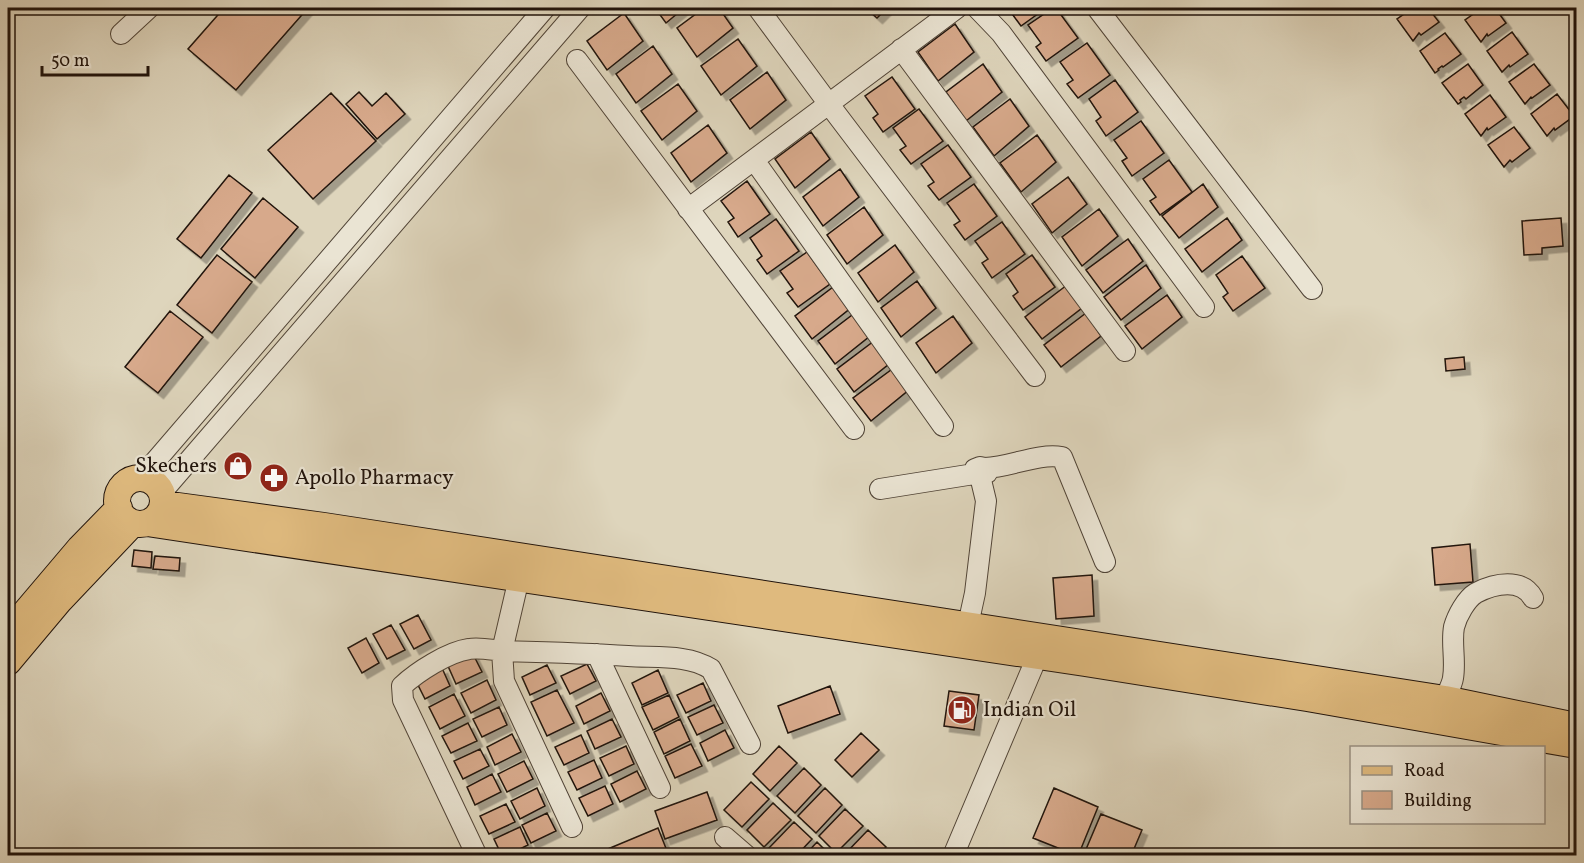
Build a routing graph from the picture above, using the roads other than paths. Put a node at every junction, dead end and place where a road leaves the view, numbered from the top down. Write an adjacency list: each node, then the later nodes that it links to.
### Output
1 (149, 8): 8 (street)
2 (544, 8): 21 (street)
3 (580, 8): 23 (street)
4 (758, 8): 11 (street)
5 (957, 8): 9 (street)
6 (977, 8): 15 (street)
7 (1097, 8): 14 (street)
8 (121, 34)
9 (901, 49): 11 (street); 16 (street)
10 (577, 60): 13 (street)
11 (828, 103): 12 (street); 17 (street)
12 (754, 160): 13 (street); 18 (street)
13 (688, 209): 19 (street)
14 (1312, 289)
15 (1204, 307)
16 (1125, 351)
17 (1035, 376)
18 (943, 426)
19 (854, 429)
20 (980, 474): 22 (street); 24 (street); 27 (street)
21 (140, 479): 23 (main road); 23 (main road)
22 (880, 489)
23 (145, 510): 25 (main road); 27 (main road); 28 (main road); 32 (main road)
24 (1105, 562)
25 (519, 578): 29 (street); 31 (main road)
26 (1533, 598): 33 (street)
27 (968, 625): 33 (main road)
28 (8, 633)
29 (502, 651): 30 (street); 38 (street); 40 (street)
30 (597, 654): 35 (street); 37 (street)
31 (1037, 657): 36 (main road); 42 (street)
32 (8, 662)
33 (1445, 699): 34 (main road)
34 (1576, 726)
35 (750, 744)
36 (1576, 745)
37 (660, 788)
38 (572, 827)
39 (725, 837): 41 (street)
40 (477, 855)
41 (747, 855)
42 (953, 855)

